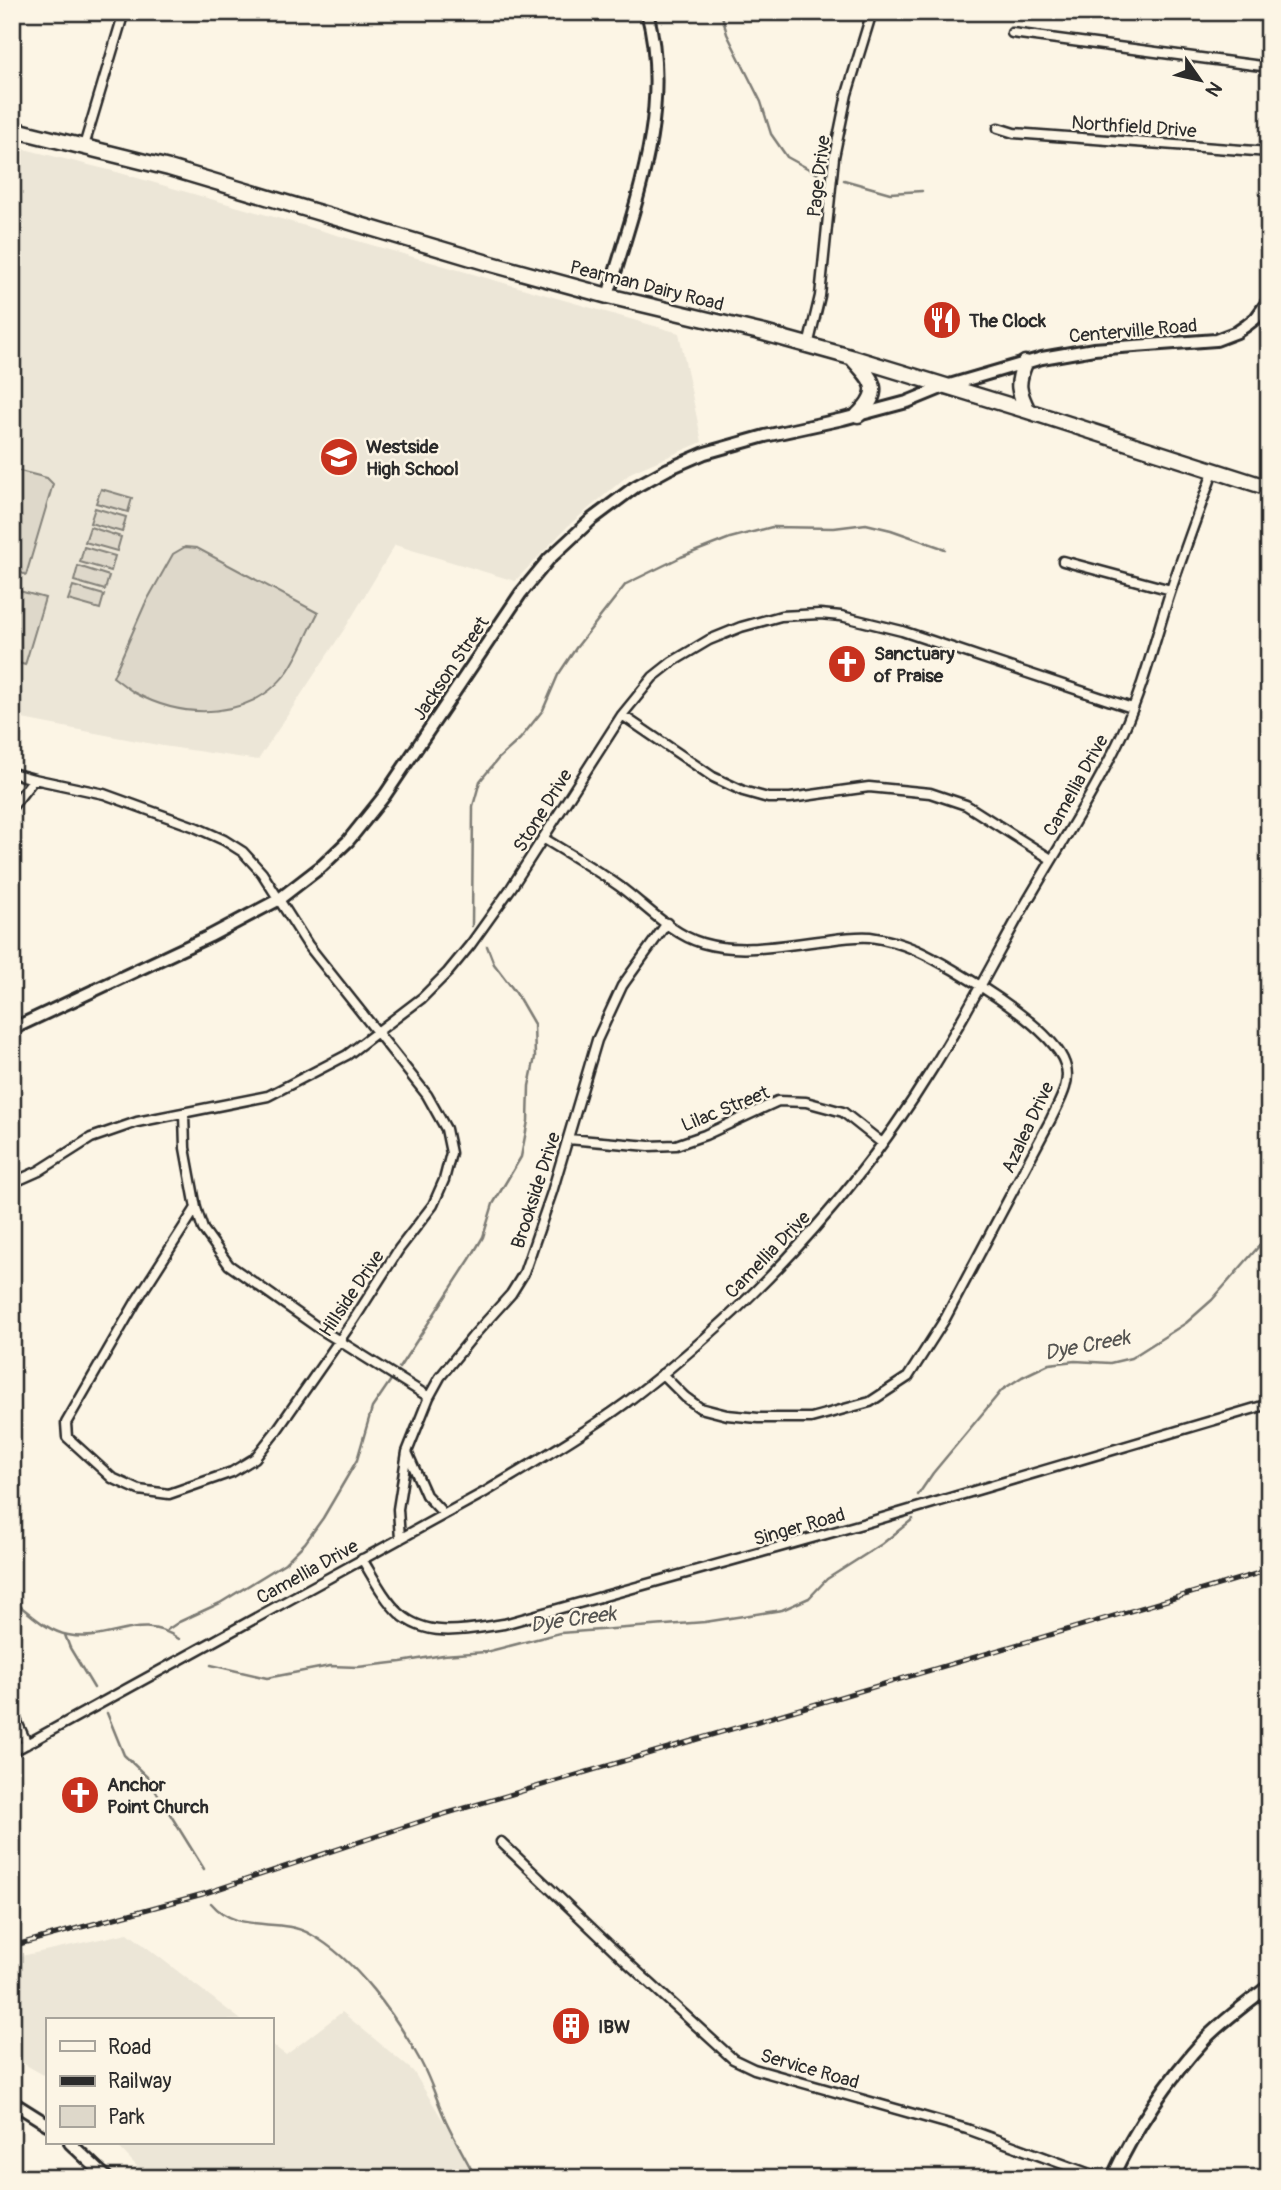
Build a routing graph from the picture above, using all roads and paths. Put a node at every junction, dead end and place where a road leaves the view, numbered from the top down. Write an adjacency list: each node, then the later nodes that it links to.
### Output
1 (124, 12): 8 (street)
2 (647, 12): 10 (street)
3 (872, 12): 12 (street, Page Drive)
4 (1013, 33): 5 (street)
5 (1269, 67)
6 (998, 128): 9 (street, Northfield Drive)
7 (12, 129): 8 (highway, Pearman Dairy Road)
8 (84, 146): 10 (highway, Pearman Dairy Road)
9 (1269, 152)
10 (608, 296): 12 (highway, Pearman Dairy Road)
11 (1269, 300): 14 (street, Centerville Road)
12 (808, 346): 13 (highway, Pearman Dairy Road)
13 (853, 358): 15 (highway, Pearman Dairy Road); 17 (highway)
14 (1025, 363): 15 (street, Centerville Road); 16 (highway)
15 (946, 386): 16 (highway, Pearman Dairy Road); 17 (street, Jackson Street)
16 (1028, 411): 18 (highway, Pearman Dairy Road)
17 (858, 415): 29 (street, Jackson Street)
18 (1213, 471): 19 (highway, Pearman Dairy Road); 21 (street, Camellia Drive)
19 (1269, 488)
20 (1063, 561): 21 (street)
21 (1171, 590): 22 (street, Camellia Drive)
22 (1132, 708): 23 (street, Stone Drive); 28 (street, Camellia Drive)
23 (622, 715): 27 (street, Stone Drive); 28 (street)
24 (12, 773): 25 (street, Hillside Drive)
25 (34, 779): 26 (street); 29 (street, Hillside Drive)
26 (12, 807)
27 (543, 838): 30 (street, Azalea Drive); 33 (street, Stone Drive)
28 (1051, 859): 31 (street, Camellia Drive)
29 (278, 900): 32 (street, Jackson Street); 33 (street, Hillside Drive)
30 (667, 923): 31 (street, Azalea Drive); 35 (street, Brookside Drive)
31 (979, 986): 36 (street, Camellia Drive); 40 (street, Azalea Drive)
32 (12, 1029)
33 (377, 1032): 34 (street, Stone Drive); 39 (street, Hillside Drive)
34 (184, 1114): 37 (street, Stone Drive); 38 (street)
35 (568, 1139): 36 (street, Lilac Street); 41 (street, Brookside Drive)
36 (882, 1143): 40 (street, Camellia Drive)
37 (12, 1183)
38 (196, 1208): 39 (street); 39 (street, Hillside Drive)
39 (339, 1339): 41 (street)
40 (662, 1374): 44 (street, Camellia Drive)
41 (429, 1397): 43 (street, Brookside Drive)
42 (1269, 1404): 46 (street, Singer Road)
43 (407, 1452): 44 (street); 45 (street, Brookside Drive)
44 (444, 1514): 45 (street, Camellia Drive)
45 (400, 1539): 46 (street, Camellia Drive)
46 (362, 1559): 48 (street, Camellia Drive)
47 (12, 1711): 48 (street)
48 (27, 1744): 49 (street, Camellia Drive)
49 (12, 1752)
50 (501, 1842): 56 (street, Service Road)
51 (1269, 1986): 57 (street)
52 (12, 2102): 53 (street)
53 (46, 2123)
54 (71, 2144): 55 (street)
55 (107, 2178)
56 (1101, 2178)
57 (1112, 2178)

